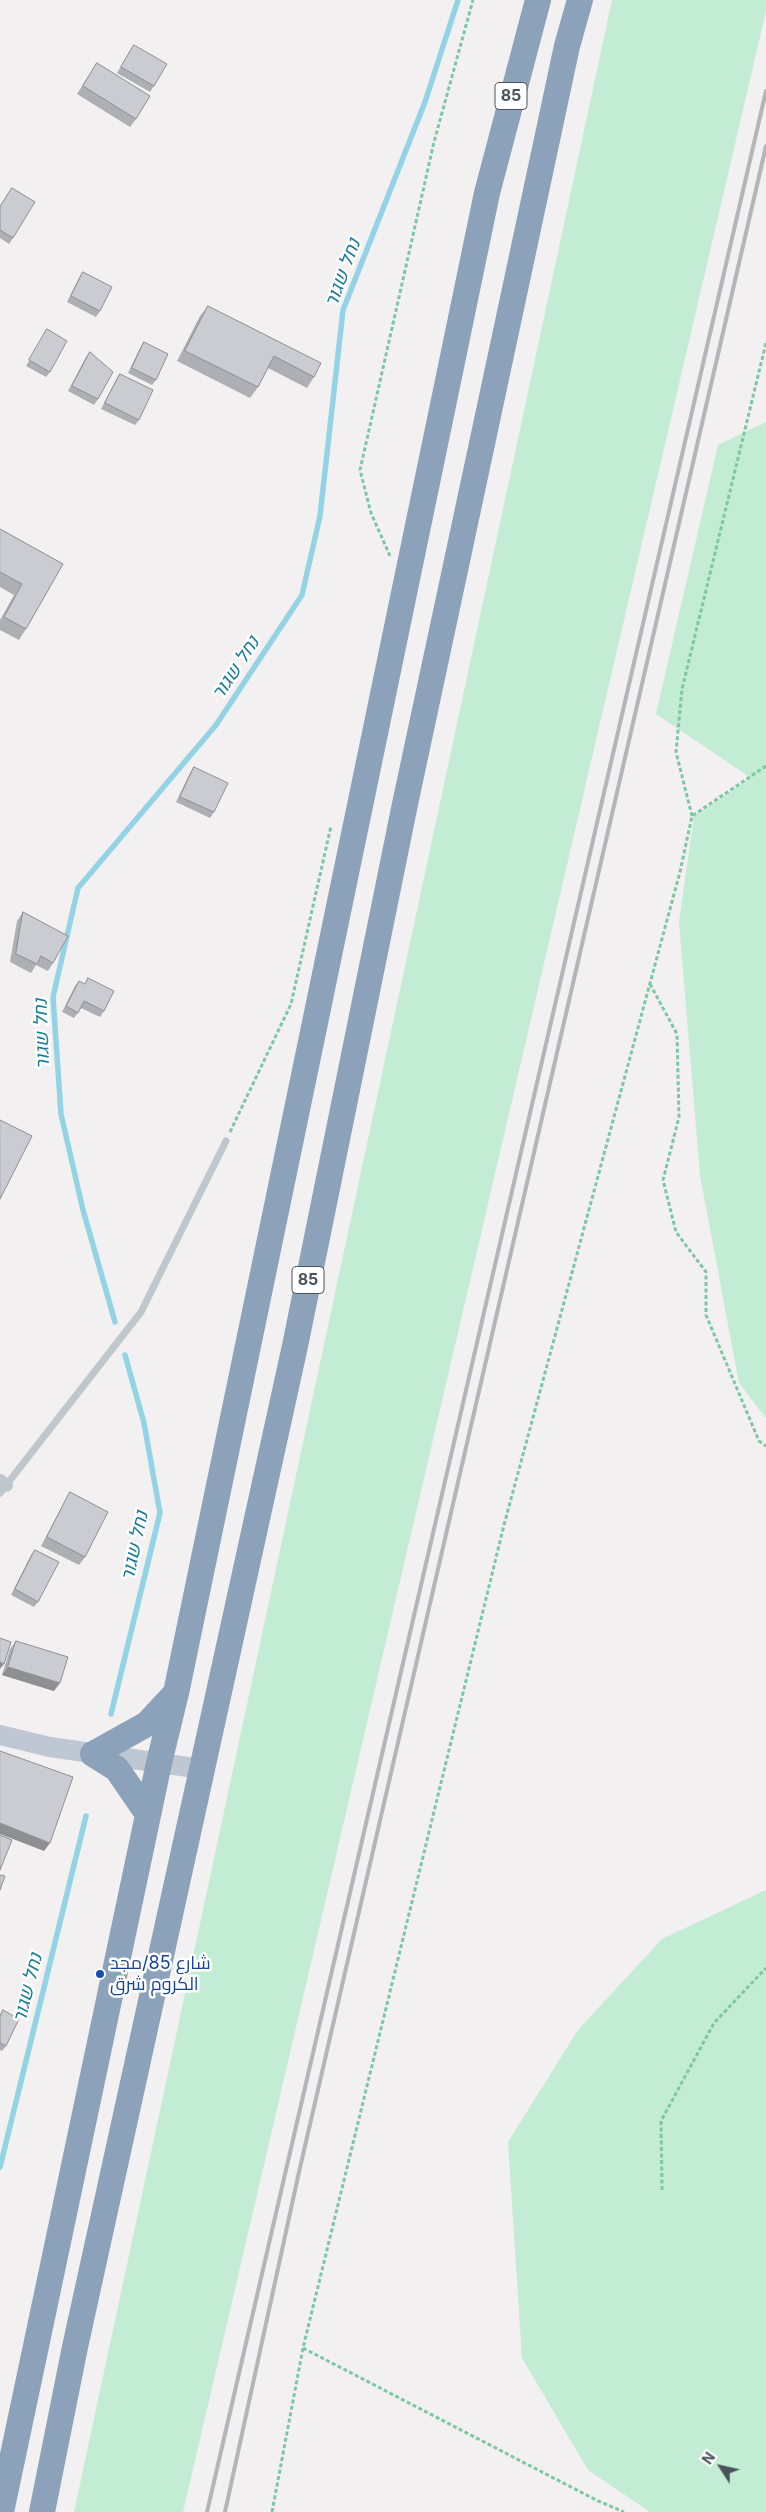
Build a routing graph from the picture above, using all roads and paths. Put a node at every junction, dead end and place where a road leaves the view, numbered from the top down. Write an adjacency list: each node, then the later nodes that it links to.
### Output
1 (473, 0): 5 (path)
2 (538, 0): 13 (highway, 85)
3 (580, 0): 19 (highway, 85)
4 (766, 343): 7 (path)
5 (388, 566)
6 (766, 766): 7 (path)
7 (692, 816): 9 (path)
8 (332, 823): 10 (path)
9 (650, 984): 11 (path); 23 (path)
10 (226, 1141): 12 (lane)
11 (766, 1446)
12 (2, 1486)
13 (176, 1693): 17 (highway); 18 (highway, 85)
14 (0, 1735): 15 (street)
15 (50, 1748): 16 (street); 17 (street)
16 (0, 1749)
17 (93, 1754): 18 (street); 20 (highway)
18 (159, 1763): 19 (street); 20 (highway, 85)
19 (202, 1769): 25 (highway, 85)
20 (148, 1814): 24 (highway, 85)
21 (766, 1968): 22 (path)
22 (662, 2190)
23 (303, 2348): 26 (path); 27 (path)
24 (1, 2512)
25 (42, 2512)
26 (272, 2512)
27 (624, 2512)

